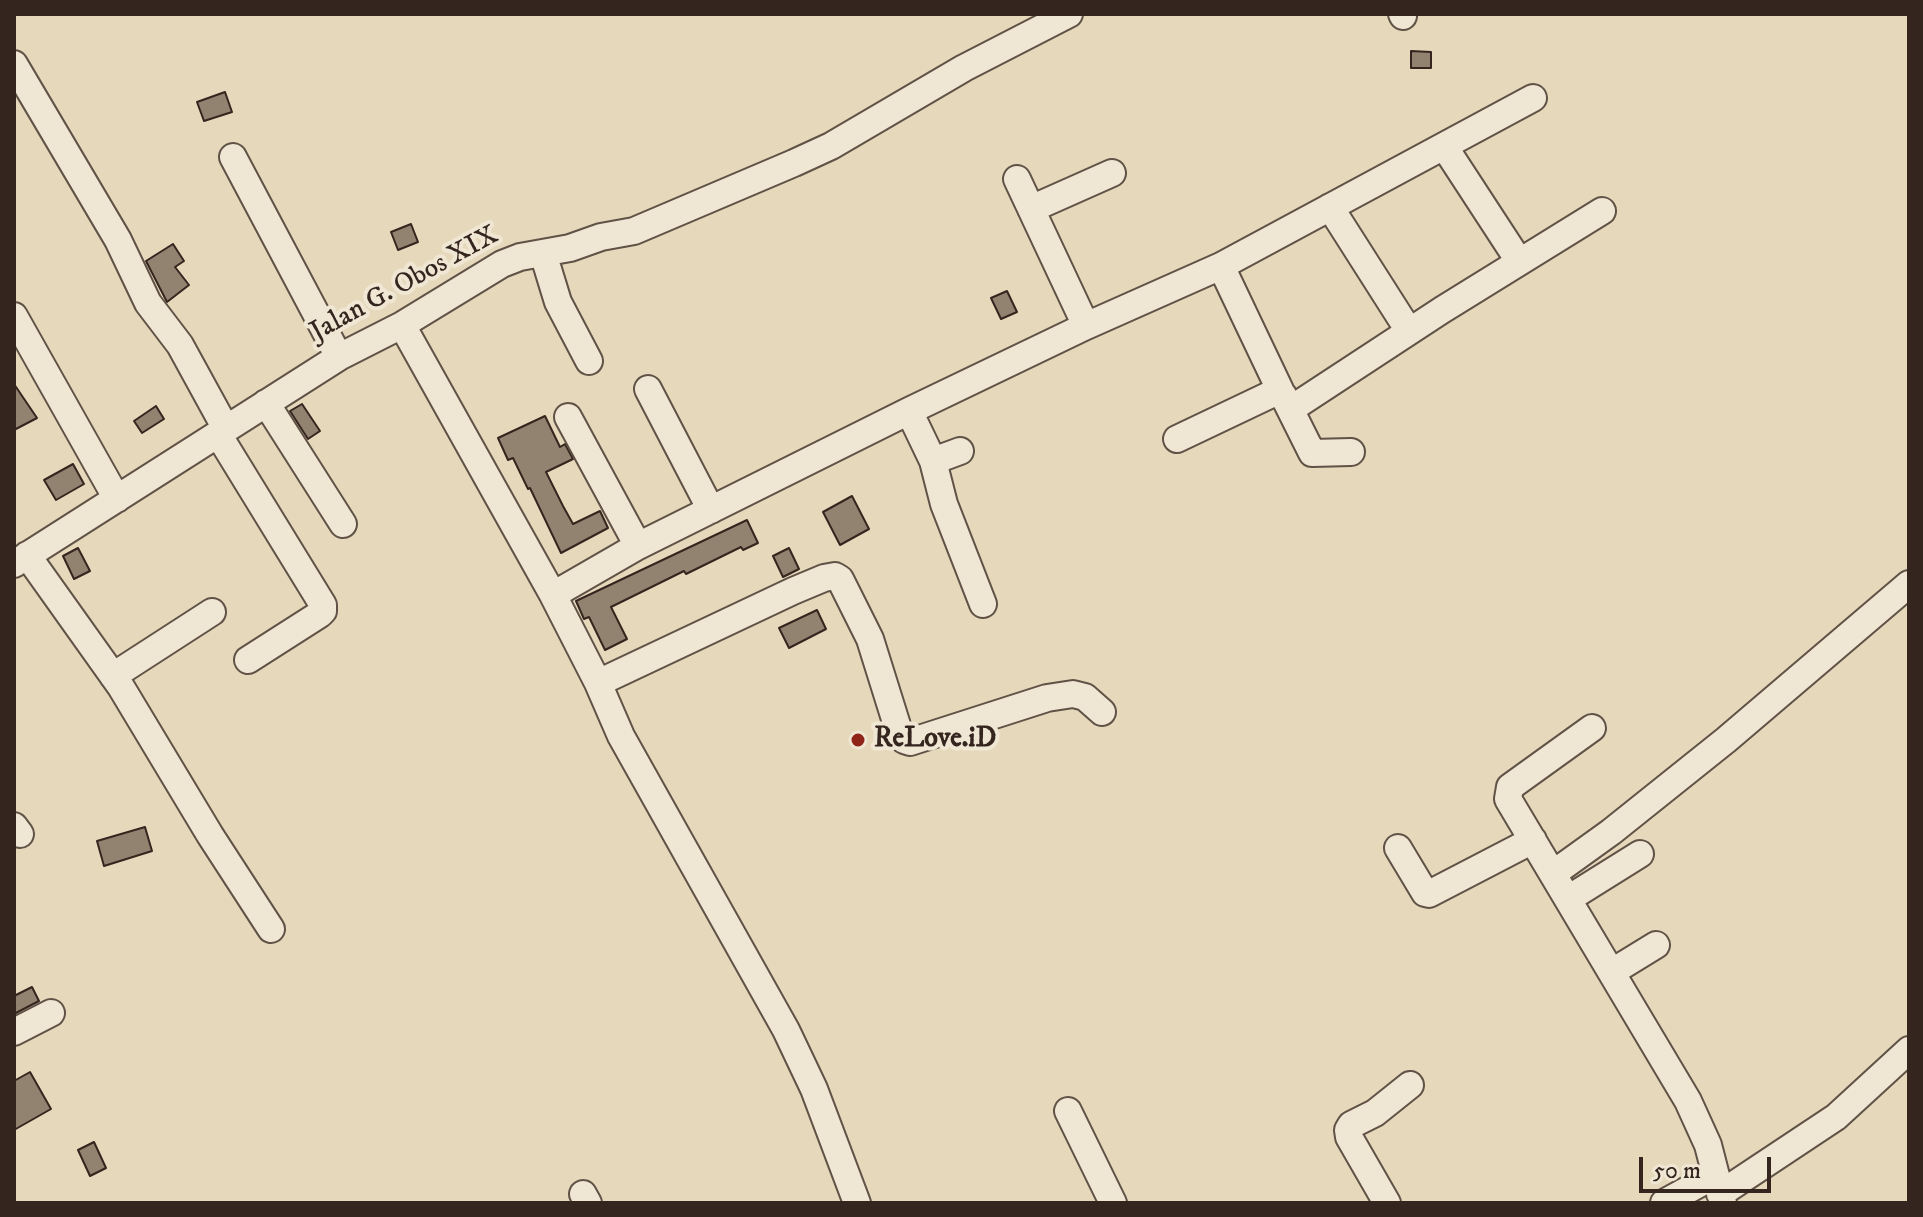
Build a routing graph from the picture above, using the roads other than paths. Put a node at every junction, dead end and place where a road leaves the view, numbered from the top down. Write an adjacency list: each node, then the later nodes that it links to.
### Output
1 (1069, 14): 11 (street, Jalan G. Obos XIX)
2 (14, 64): 25 (street)
3 (1533, 98): 4 (street)
4 (1444, 146): 8 (street); 12 (street)
5 (233, 157): 18 (street)
6 (1112, 173): 9 (street)
7 (1017, 179): 9 (street)
8 (1330, 207): 13 (street); 17 (street)
9 (1031, 209): 16 (street)
10 (1602, 211): 12 (street)
11 (543, 253): 15 (street, Jalan G. Obos XIX); 19 (street)
12 (1519, 261): 17 (street)
13 (1221, 266): 16 (street); 21 (street)
14 (14, 316): 30 (street)
15 (402, 325): 18 (street, Jalan G. Obos XIX); 36 (street)
16 (1086, 326): 23 (street)
17 (1409, 331): 21 (street)
18 (339, 357): 22 (street, Jalan G. Obos XIX)
19 (589, 361)
20 (648, 389): 31 (street)
21 (1285, 399): 26 (street); 28 (street)
22 (266, 403): 25 (street, Jalan G. Obos XIX); 32 (street)
23 (909, 411): 29 (street); 31 (street)
24 (568, 417): 33 (street)
25 (222, 431): 30 (street, Jalan G. Obos XIX); 39 (street)
26 (1177, 439)
27 (960, 451): 29 (street)
28 (1351, 452)
29 (933, 461): 37 (street)
30 (117, 499): 34 (street, Jalan G. Obos XIX)
31 (711, 510): 33 (street)
32 (343, 524)
33 (638, 546): 36 (street)
34 (20, 559): 40 (street)
35 (1909, 584): 47 (street)
36 (553, 595): 41 (street)
37 (983, 604)
38 (212, 612): 40 (street)
39 (248, 660)
40 (113, 676): 49 (street)
41 (598, 683): 42 (street); 58 (street)
42 (1102, 712)
43 (1592, 728): 44 (street)
44 (1533, 840): 45 (street); 47 (street)
45 (1398, 848)
46 (1640, 854): 48 (street)
47 (1554, 873): 48 (street)
48 (1568, 899): 51 (street)
49 (271, 929)
50 (1656, 945): 51 (street)
51 (1612, 972): 57 (street)
52 (51, 1013): 53 (street)
53 (14, 1032)
54 (1909, 1050): 57 (street)
55 (1410, 1085): 60 (street)
56 (1068, 1111): 59 (street)
57 (1719, 1190): 61 (street)
58 (857, 1203)
59 (1113, 1203)
60 (1387, 1203)
61 (1664, 1203)

